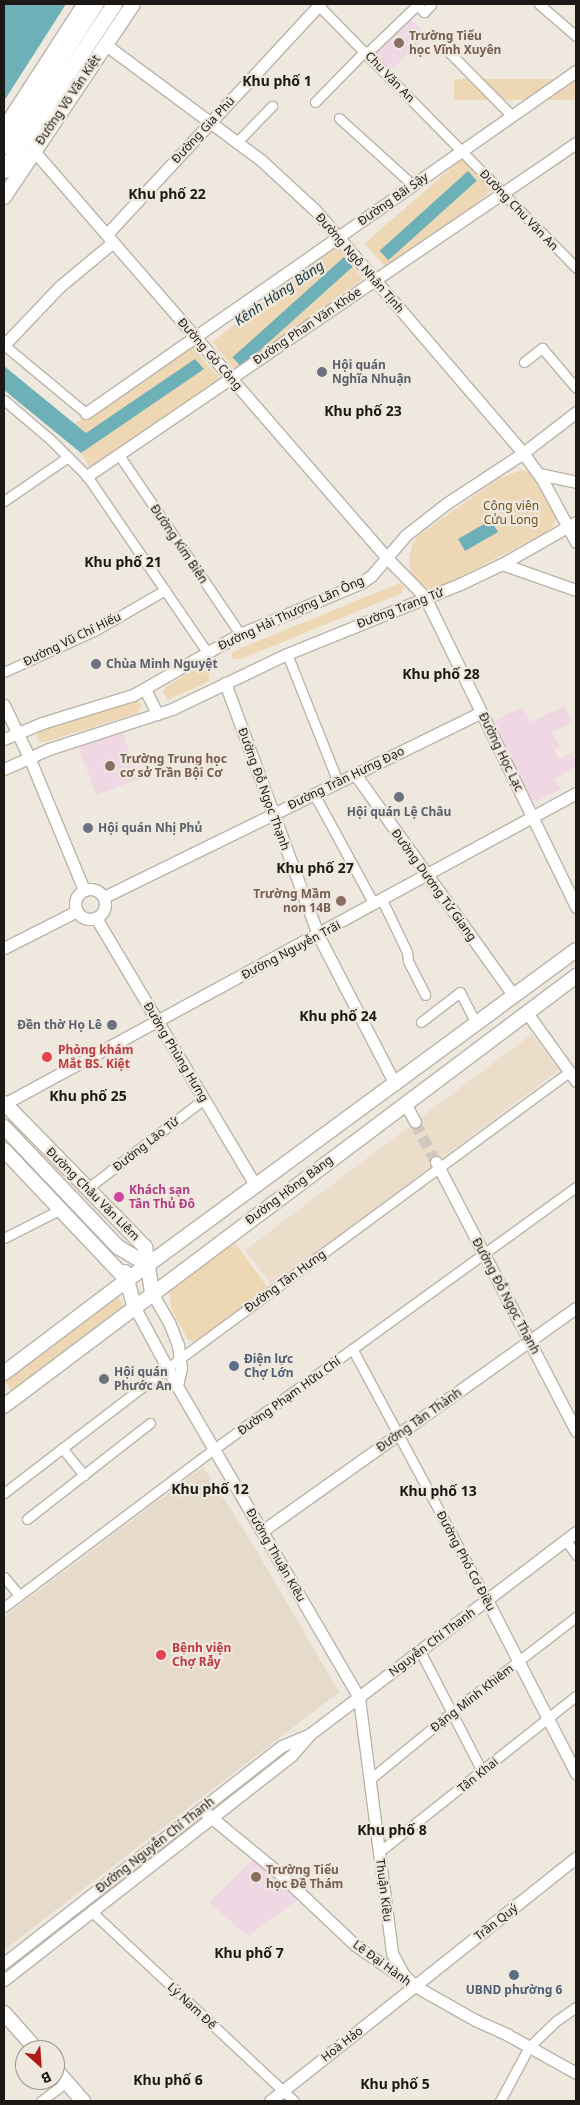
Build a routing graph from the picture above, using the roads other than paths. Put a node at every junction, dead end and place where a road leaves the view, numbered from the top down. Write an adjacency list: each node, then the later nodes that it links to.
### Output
1 (85, 4): 18 (main road)
2 (96, 4): 21 (highway)
3 (114, 4): 24 (highway, Đường Võ Văn Kiệt)
4 (133, 4): 9 (main road, Đường Võ Văn Kiệt)
5 (318, 4): 11 (street, Chu Văn An); 17 (street, Đường Gia Phú)
6 (539, 4): 8 (street)
7 (431, 5): 11 (street)
8 (576, 36)
9 (106, 45): 17 (street, Đường Ngô Nhân Tịnh); 22 (main road, Đường Võ Văn Kiệt)
10 (447, 50): 15 (street)
11 (366, 52): 13 (street); 23 (street, Chu Văn An)
12 (576, 72): 15 (street, Đường Bãi Sậy)
13 (315, 102)
14 (272, 106): 19 (street)
15 (512, 116): 23 (street, Đường Bãi Sậy)
16 (339, 118): 25 (street)
17 (210, 123): 19 (street, Đường Ngô Nhân Tịnh); 29 (street, Đường Gia Phú)
18 (4, 129)
19 (236, 143): 28 (street, Đường Ngô Nhân Tịnh)
20 (576, 143): 26 (street, Đường Phan Văn Khỏe)
21 (4, 146)
22 (34, 151): 27 (main road, Đường Võ Văn Kiệt); 29 (street, Đường Gò Công)
23 (463, 151): 25 (street, Đường Bãi Sậy); 26 (street, Đường Chu Văn An)
24 (4, 170)
25 (413, 185): 28 (street, Đường Bãi Sậy)
26 (503, 193): 30 (street, Đường Chu Văn An); 31 (street, Đường Phan Văn Khỏe)
27 (4, 197)
28 (339, 237): 31 (street, Đường Ngô Nhân Tịnh); 32 (street, Đường Bãi Sậy)
29 (110, 238): 32 (street, Đường Gò Công); 33 (street, Đường Gia Phú)
30 (576, 268)
31 (375, 280): 35 (street, Đường Phan Văn Khỏe); 40 (street, Đường Ngô Nhân Tịnh)
32 (195, 337): 35 (street, Đường Gò Công); 39 (street, Đường Bãi Sậy)
33 (4, 345): 39 (street)
34 (524, 362): 36 (street)
35 (231, 378): 41 (street, Đường Phan Văn Khỏe); 49 (street, Đường Gò Công)
36 (576, 388)
37 (4, 400): 42 (street)
38 (576, 412): 40 (street, Đường Hải Thượng Lãn Ông)
39 (86, 413)
40 (523, 453): 43 (street, Đường Ngô Nhân Tịnh); 49 (street, Đường Hải Thượng Lãn Ông)
41 (119, 455): 44 (street, Đường Phan Văn Khỏe); 54 (street, Đường Kim Biên)
42 (68, 456): 44 (street); 46 (street)
43 (539, 474): 45 (street); 47 (street, Đường Ngô Nhân Tịnh)
44 (88, 476): 51 (street)
45 (576, 482)
46 (4, 501)
47 (572, 524): 48 (street, Đường Ngô Nhân Tịnh); 50 (street, Đường Trang Tử)
48 (576, 542)
49 (386, 558): 53 (street, Đường Gò Công); 54 (street, Đường Hải Thượng Lãn Ông)
50 (502, 564): 52 (street); 53 (street, Đường Trang Tử)
51 (164, 590): 55 (street); 57 (street, Đường Vũ Chí Hiếu)
52 (576, 590)
53 (425, 597): 56 (street, Đường Trang Tử); 61 (street, Đường Học Lạc)
54 (240, 634): 55 (street, Đường Hải Thượng Lãn Ông)
55 (207, 652): 59 (street, Đường Hải Thượng Lãn Ông)
56 (287, 654): 58 (street, Đường Trang Tử); 68 (street)
57 (4, 672)
58 (225, 683): 62 (street); 71 (street, Đường Đỗ Ngọc Thạnh)
59 (145, 689): 62 (street); 63 (street, Đường Hải Thượng Lãn Ông)
60 (4, 705): 63 (street)
61 (481, 712): 67 (street, Đường Trần Hưng Đạo); 72 (street, Đường Học Lạc)
62 (158, 714): 65 (street)
63 (18, 732): 64 (street, Đường Hải Thượng Lãn Ông); 65 (street)
64 (4, 738)
65 (29, 757): 66 (street); 74 (street)
66 (4, 769)
67 (355, 774): 68 (street, Đường Trần Hưng Đạo); 73 (street, Đường Dương Tử Giang)
68 (338, 782): 70 (street, Đường Trần Hưng Đạo)
69 (576, 793): 72 (street, Đường Nguyễn Trãi)
70 (314, 794): 71 (street, Đường Trần Hưng Đạo); 76 (street)
71 (274, 814): 75 (street, Đường Trần Hưng Đạo); 80 (street, Đường Đỗ Ngọc Thạnh)
72 (532, 817): 73 (street, Đường Nguyễn Trãi); 77 (street, Đường Học Lạc)
73 (427, 875): 76 (street, Đường Nguyễn Trãi); 85 (street, Đường Dương Tử Giang)
74 (84, 890): 75 (street); 78 (street)
75 (104, 897): 79 (street)
76 (378, 902): 80 (street, Đường Nguyễn Trãi); 84 (street)
77 (576, 907)
78 (77, 911): 79 (street); 81 (street)
79 (96, 918): 87 (street, Đường Phùng Hưng)
80 (318, 935): 87 (street, Đường Nguyễn Trãi); 91 (street, Đường Đỗ Ngọc Thạnh)
81 (4, 948)
82 (576, 950): 85 (main road, Đường Hồng Bàng)
83 (576, 976): 86 (main road, Đường Hồng Bàng)
84 (425, 995)
85 (514, 996): 86 (main road); 89 (main road, Đường Hồng Bàng)
86 (527, 1013): 90 (street); 93 (main road, Đường Hồng Bàng)
87 (157, 1022): 92 (street, Đường Phùng Hưng); 94 (street, Đường Nguyễn Trãi)
88 (421, 1022): 89 (street)
89 (476, 1023): 91 (main road, Đường Hồng Bàng)
90 (573, 1077): 98 (street, Đường Tân Hưng)
91 (395, 1084): 93 (main road); 99 (main road, Đường Hồng Bàng)
92 (204, 1099): 99 (street, Đường Phùng Hưng); 101 (street, Đường Lão Tử)
93 (405, 1103): 95 (street); 103 (main road, Đường Hồng Bàng)
94 (4, 1104): 101 (main road, Đường Châu Văn Liêm)
95 (415, 1122)
96 (4, 1127): 102 (main road, Đường Châu Văn Liêm)
97 (4, 1150): 104 (main road)
98 (437, 1165): 107 (street, Đường Đỗ Ngọc Thạnh); 115 (street, Đường Tân Hưng)
99 (256, 1186): 103 (main road); 108 (main road, Đường Hồng Bàng)
100 (576, 1187): 107 (street, Đường Phạm Hữu Chí)
101 (88, 1188): 102 (main road); 108 (main road, Đường Châu Văn Liêm)
102 (73, 1200): 104 (main road); 106 (main road, Đường Châu Văn Liêm)
103 (268, 1206): 110 (main road, Đường Hồng Bàng)
104 (61, 1209): 105 (street); 109 (main road)
105 (4, 1238)
106 (118, 1247): 108 (main road, Đường Châu Văn Liêm); 109 (main road, Đường Châu Văn Liêm)
107 (484, 1254): 113 (street, Đường Đỗ Ngọc Thạnh); 114 (street, Đường Phạm Hữu Chí)
108 (148, 1265): 109 (main road, Đường Hồng Bàng); 110 (main road)
109 (127, 1280): 111 (main road, Đường Châu Văn Liêm); 117 (main road, Đường Hồng Bàng)
110 (152, 1293): 111 (main road, Đường Hồng Bàng); 115 (street)
111 (134, 1306): 116 (street, Đường Thuận Kiều); 119 (main road, Đường Hồng Bàng)
112 (576, 1308): 113 (street, Đường Tân Thành)
113 (530, 1341): 121 (street, Đường Đỗ Ngọc Thạnh); 122 (street, Đường Tân Thành)
114 (353, 1350): 122 (street, Đường Phó Cơ Điều); 124 (street, Đường Phạm Hữu Chí)
115 (181, 1357): 116 (street, Đường Tân Hưng); 118 (street)
116 (167, 1367): 118 (street, Đường Thuận Kiều); 123 (street, Đường Tân Hưng)
117 (4, 1373)
118 (178, 1386): 124 (street, Đường Thuận Kiều)
119 (4, 1406)
120 (150, 1423): 125 (street)
121 (576, 1431)
122 (398, 1434): 128 (street, Đường Tân Thành); 134 (street, Đường Phó Cơ Điều)
123 (62, 1448): 125 (street); 126 (street, Đường Tân Hưng)
124 (214, 1449): 128 (street, Đường Thuận Kiều); 133 (street, Đường Phạm Hữu Chí)
125 (84, 1475): 127 (street)
126 (4, 1493)
127 (27, 1519)
128 (262, 1531): 140 (street, Đường Thuận Kiều)
129 (576, 1532): 130 (street, Nguyễn Chí Thanh)
130 (566, 1540): 131 (street); 134 (street, Nguyễn Chí Thanh)
131 (576, 1555)
132 (4, 1576): 133 (street)
133 (19, 1595): 135 (street, Đường Phạm Hữu Chí)
134 (487, 1600): 137 (street, Nguyễn Chí Thanh); 138 (street, Đường Phó Cơ Điều)
135 (4, 1607)
136 (576, 1617): 138 (street, Đặng Minh Khiêm)
137 (420, 1651): 140 (street, Nguyễn Chí Thanh); 141 (street)
138 (519, 1662): 141 (street, Đặng Minh Khiêm); 142 (street, Đường Phó Cơ Điều)
139 (576, 1696): 142 (street, Tân Khai)
140 (359, 1698): 143 (street, Đường Nguyễn Chí Thanh); 146 (street, Thuận Kiều)
141 (452, 1712): 144 (street); 146 (street, Đặng Minh Khiêm)
142 (548, 1718): 144 (street, Tân Khai); 145 (street, Đường Phó Cơ Điều)
143 (310, 1734): 147 (street, Đường Nguyễn Chí Thanh); 148 (street, Đường Nguyễn Chí Thanh)
144 (482, 1771): 151 (street, Tân Khai)
145 (576, 1773)
146 (369, 1780): 151 (street, Thuận Kiều)
147 (219, 1795): 148 (street); 149 (street, Đường Nguyễn Chí Thanh)
148 (227, 1806): 150 (street)
149 (201, 1809): 150 (street, Lê Đại Hành); 153 (street, Đường Nguyễn Chí Thanh)
150 (211, 1818): 154 (street); 159 (street, Lê Đại Hành)
151 (379, 1852): 159 (street, Thuận Kiều)
152 (576, 1858): 159 (street, Trần Quý)
153 (114, 1877): 154 (street); 155 (street, Đường Nguyễn Chí Thanh)
154 (123, 1887): 156 (street)
155 (82, 1902): 156 (street); 157 (street, Đường Nguyễn Chí Thanh)
156 (91, 1911): 158 (street); 166 (street, Lý Nam Đế)
157 (4, 1963)
158 (4, 1980)
159 (415, 1986): 163 (street, Lê Đại Hành); 166 (street, Hoà Hảo)
160 (576, 2007): 163 (street)
161 (4, 2013): 162 (main road)
162 (28, 2040)
163 (529, 2047): 164 (street, Lê Đại Hành); 171 (street)
164 (576, 2074)
165 (66, 2082): 167 (street); 168 (main road)
166 (282, 2091): 169 (street, Hoà Hảo); 170 (street, Lý Nam Đế)
167 (41, 2101)
168 (83, 2101)
169 (270, 2101)
170 (294, 2101)
171 (500, 2101)

